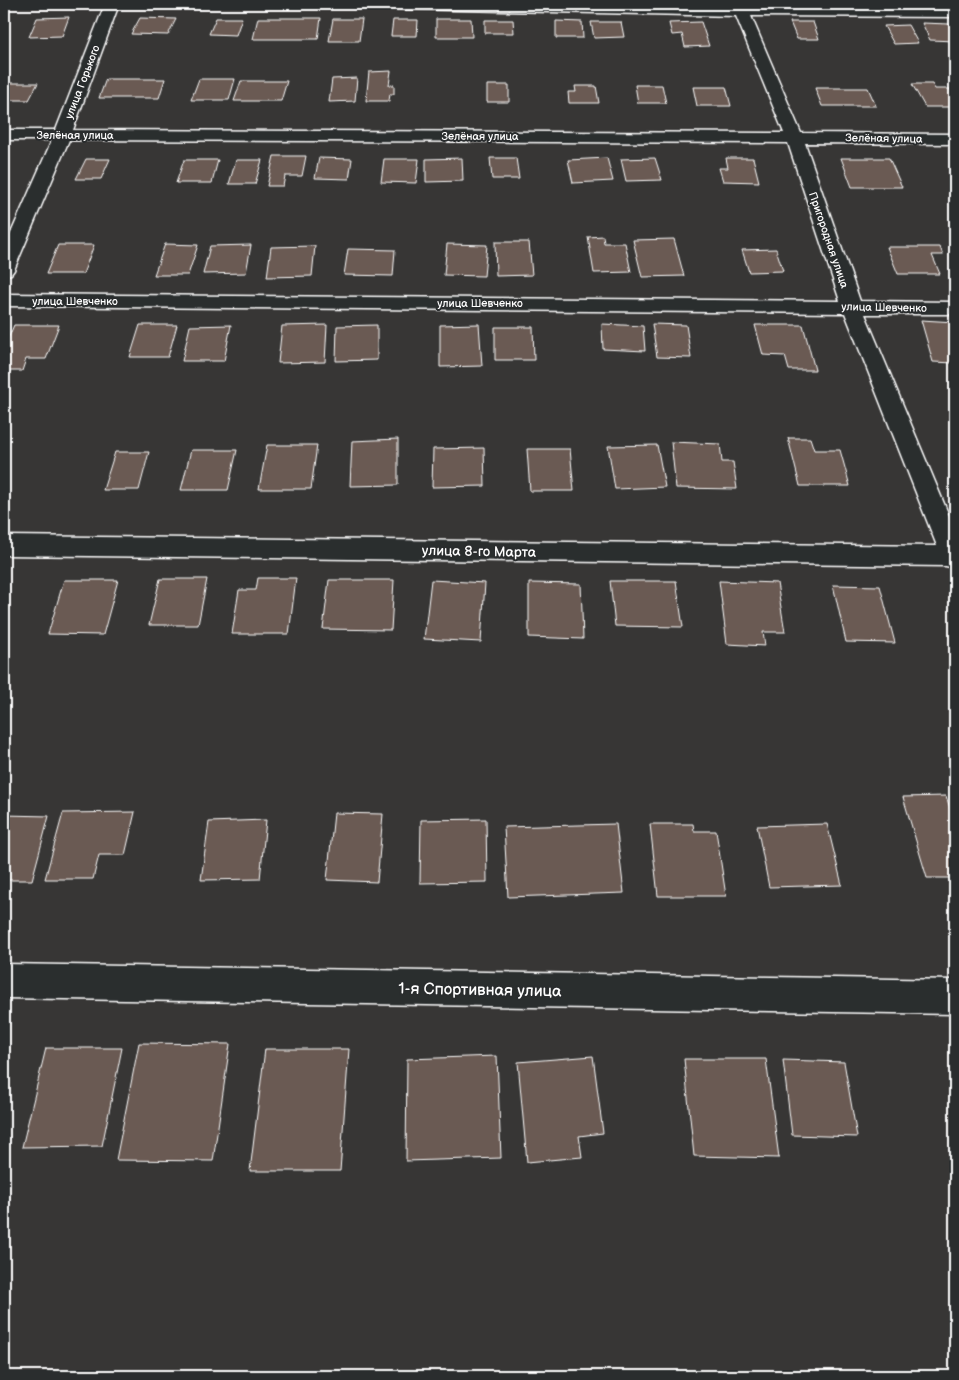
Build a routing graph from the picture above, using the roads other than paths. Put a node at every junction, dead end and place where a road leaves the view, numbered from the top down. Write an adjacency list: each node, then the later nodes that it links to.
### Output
1 (112, 4): 6 (street, улица Горького)
2 (361, 4): 3 (street)
3 (740, 8): 4 (street); 7 (street, Пригородная улица)
4 (955, 13)
5 (4, 135): 6 (street, Зелёная улица)
6 (63, 135): 7 (street, Зелёная улица); 9 (street, улица Горького)
7 (794, 136): 8 (street, Зелёная улица); 11 (street, Пригородная улица)
8 (955, 138)
9 (4, 270)
10 (4, 300): 11 (street, улица Шевченко)
11 (852, 306): 12 (street, улица Шевченко); 14 (street, Пригородная улица)
12 (955, 308)
13 (4, 546): 14 (street, улица 8-го Марта)
14 (955, 557)
15 (4, 981): 16 (street, 1-я Спортивная улица)
16 (955, 997)

